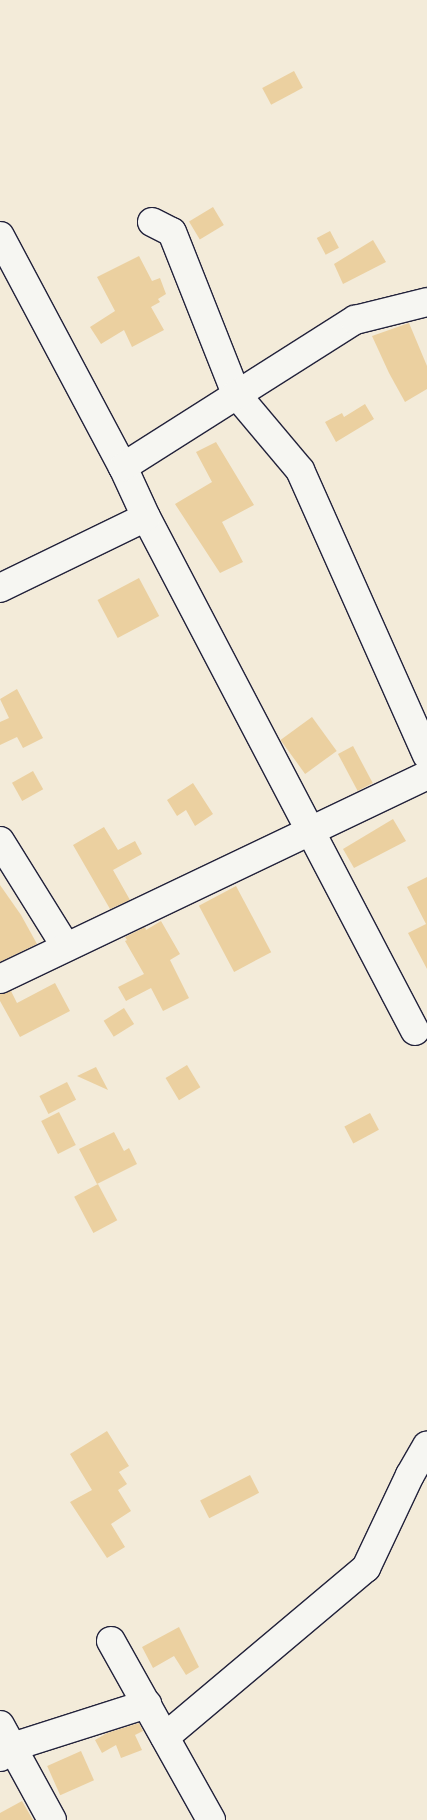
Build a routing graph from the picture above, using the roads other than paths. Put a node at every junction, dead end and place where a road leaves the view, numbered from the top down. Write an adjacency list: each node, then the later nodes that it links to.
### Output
1 (152, 222): 4 (street)
2 (0, 236): 5 (street)
3 (427, 302): 4 (street)
4 (236, 394): 5 (street); 8 (street)
5 (123, 467): 6 (street)
6 (146, 517): 7 (street); 10 (street)
7 (0, 588)
8 (427, 755)
9 (427, 775): 10 (street)
10 (310, 830): 12 (street); 14 (street)
11 (0, 841): 12 (street)
12 (66, 947): 13 (street)
13 (0, 979)
14 (415, 1031)
15 (427, 1446): 18 (street)
16 (111, 1641): 17 (street)
17 (147, 1704): 18 (street); 19 (street)
18 (165, 1736): 21 (street)
19 (4, 1743): 20 (street)
20 (52, 1820)
21 (211, 1820)

